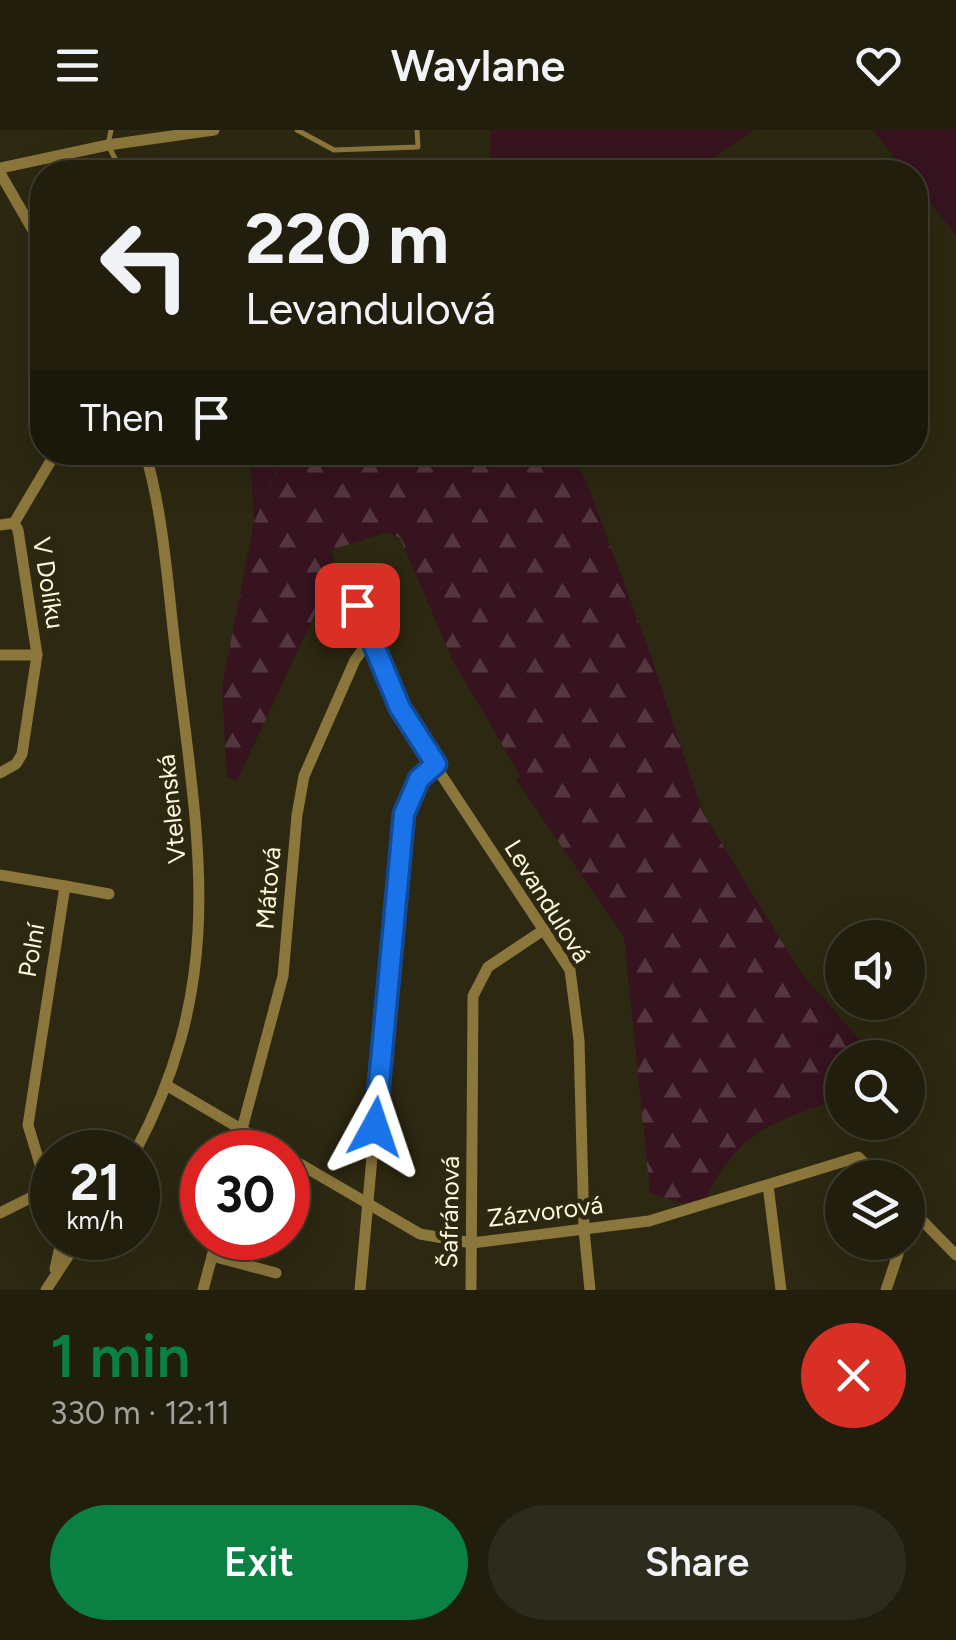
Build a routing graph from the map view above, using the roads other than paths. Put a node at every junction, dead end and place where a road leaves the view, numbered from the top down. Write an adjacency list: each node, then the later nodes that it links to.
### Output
1 (111, 130): 6 (lane)
2 (214, 130): 6 (street)
3 (297, 130): 5 (lane)
4 (417, 130): 5 (lane)
5 (307, 132)
6 (108, 145): 7 (street); 8 (lane)
7 (46, 160)
8 (116, 160)
9 (30, 164): 10 (street)
10 (0, 171): 11 (street)
11 (30, 225)
12 (47, 465): 14 (street)
13 (148, 465): 25 (street, Vtelenská)
14 (7, 524): 17 (street, V Dolíku)
15 (343, 572): 16 (street, Levandulová)
16 (371, 639): 19 (street, Levandulová); 27 (street, Mátová)
17 (37, 654): 18 (street); 20 (street, V Dolíku)
18 (0, 655)
19 (436, 764): 24 (street, Levandulová); 33 (street)
20 (0, 773)
21 (0, 875): 22 (street)
22 (65, 886): 23 (street); 28 (street, Polní)
23 (109, 894)
24 (545, 929): 36 (street, Levandulová); 37 (street, Šafránová)
25 (166, 1086): 26 (street, Vtelenská); 27 (street)
26 (145, 1130)
27 (242, 1130)
28 (30, 1132)
29 (825, 1167): 31 (street, Zázvorová)
30 (310, 1170): 33 (street, Zázvorová)
31 (768, 1185): 36 (street, Zázvorová); 49 (street)
32 (30, 1198): 34 (street)
33 (368, 1206): 37 (street, Zázvorová); 46 (street)
34 (0, 1212)
35 (925, 1224): 38 (street)
36 (584, 1230): 37 (street, Zázvorová); 48 (street, Levandulová)
37 (472, 1242): 47 (street, Šafránová)
38 (956, 1254)
39 (65, 1260): 44 (street)
40 (211, 1260): 45 (street)
41 (227, 1260): 43 (street)
42 (896, 1260): 50 (street)
43 (276, 1273)
44 (49, 1284)
45 (203, 1290)
46 (360, 1290)
47 (470, 1290)
48 (590, 1290)
49 (782, 1290)
50 (886, 1290)

